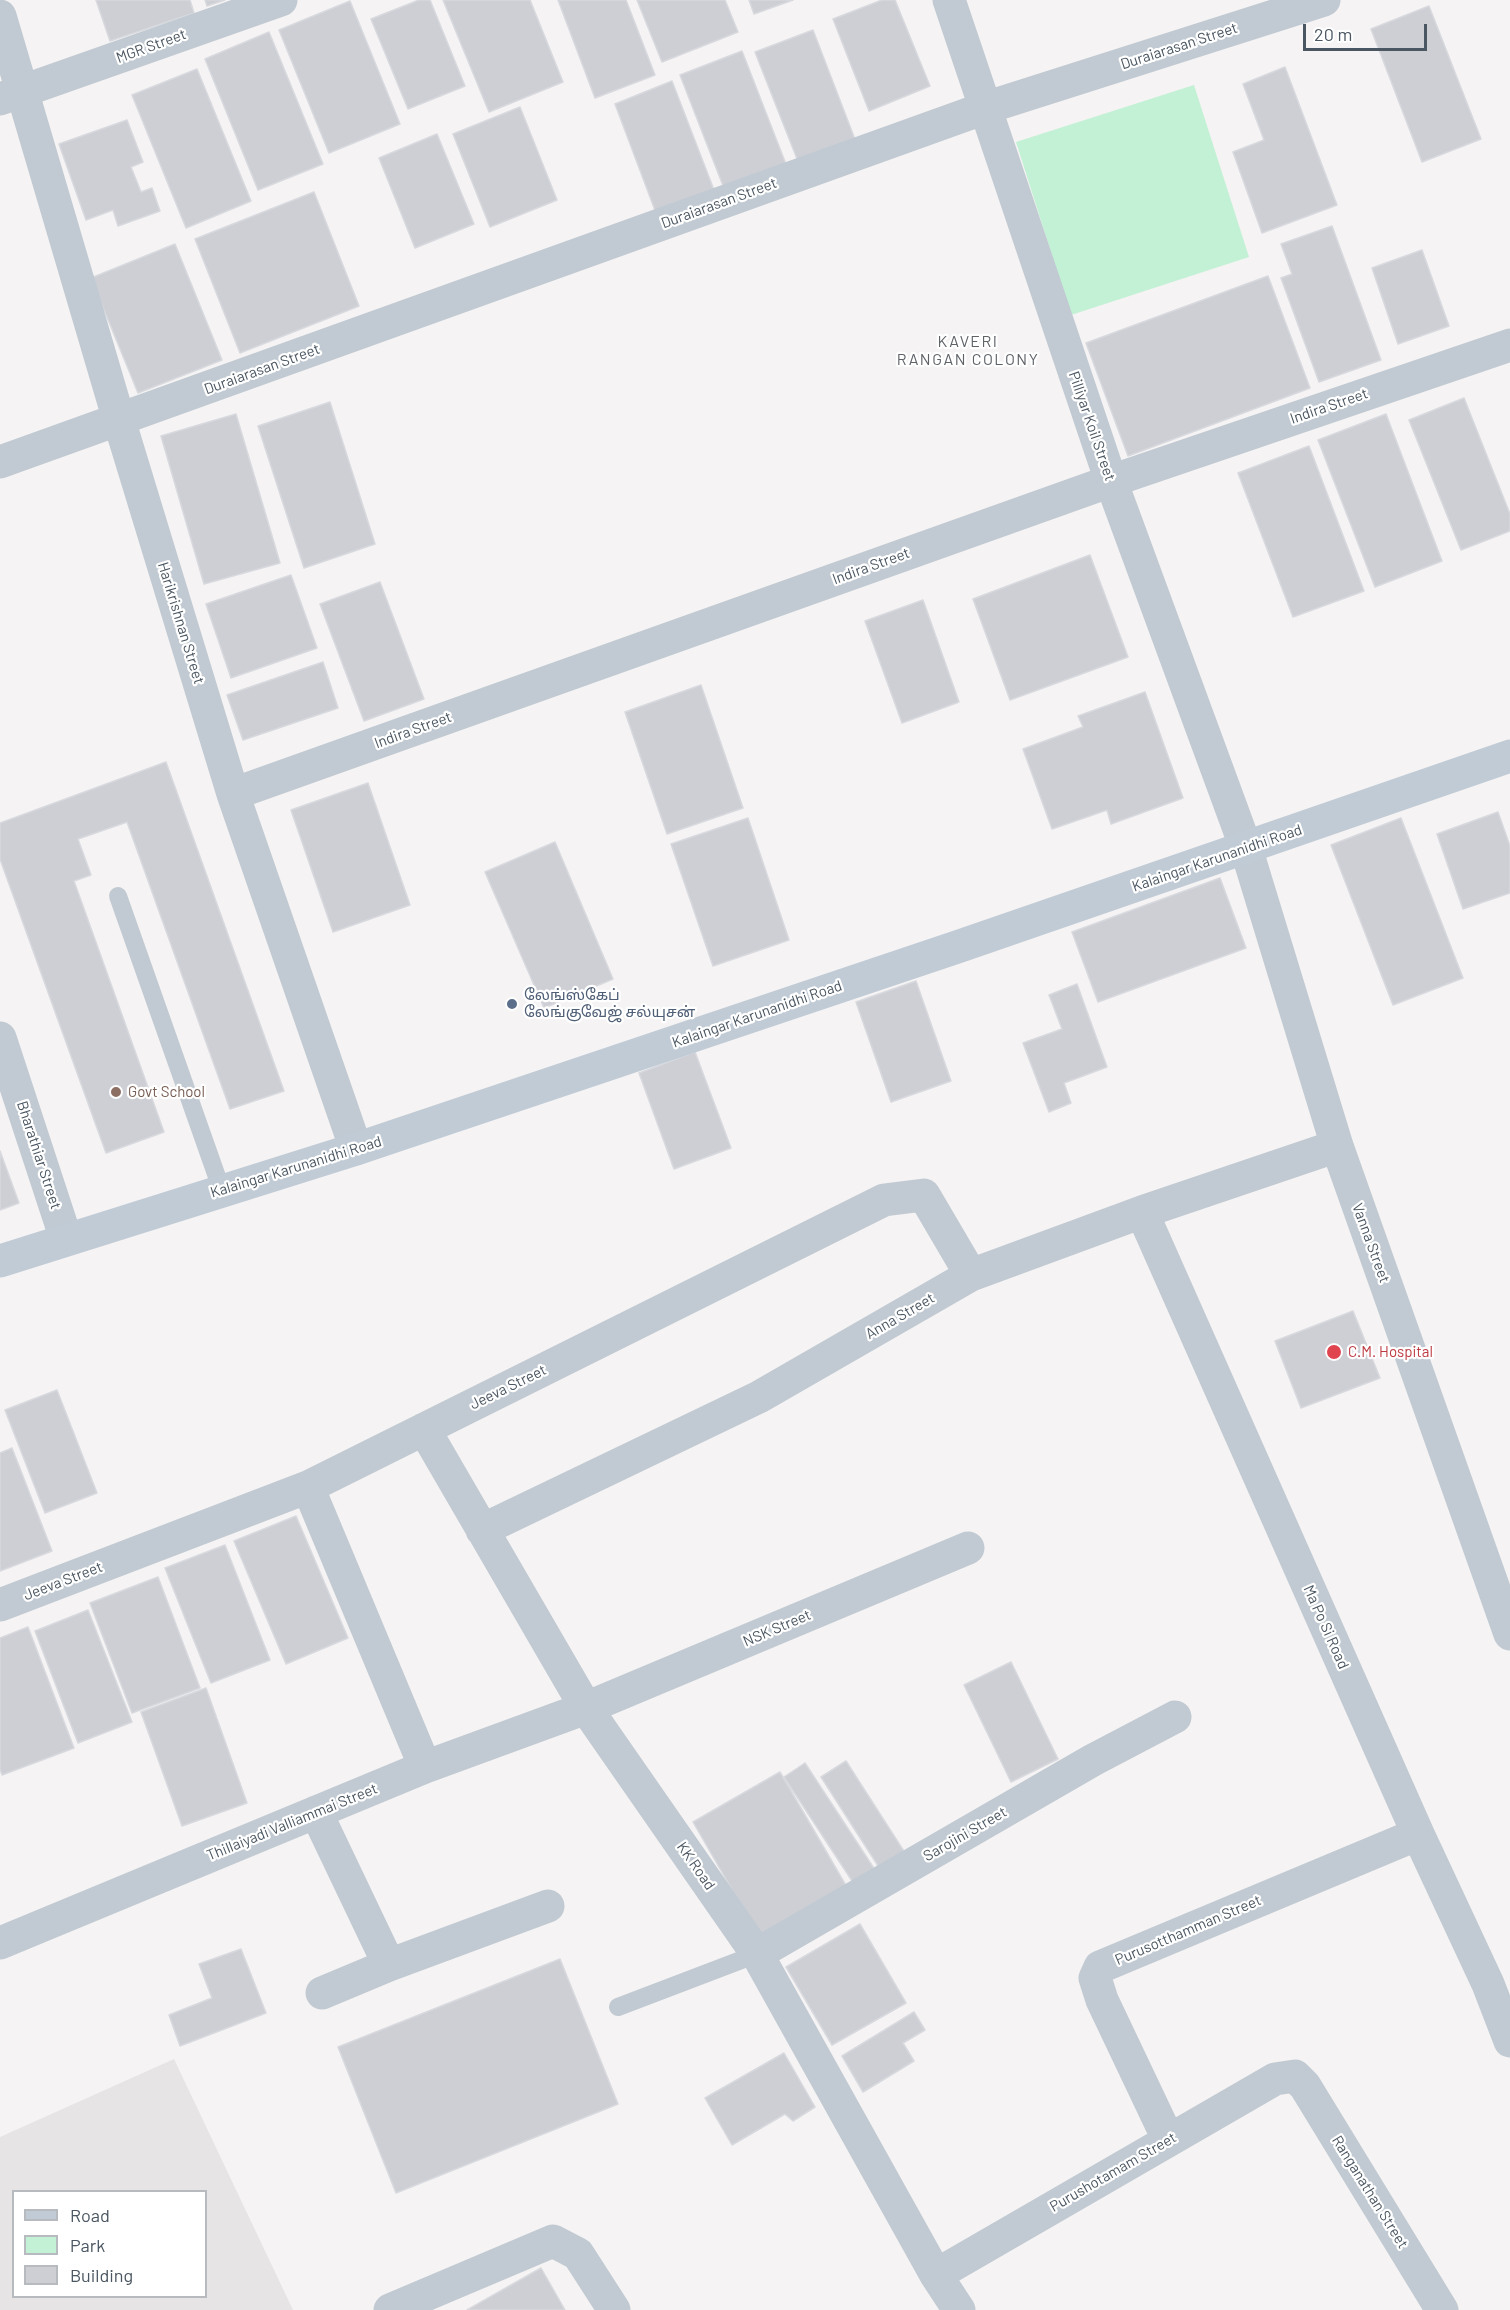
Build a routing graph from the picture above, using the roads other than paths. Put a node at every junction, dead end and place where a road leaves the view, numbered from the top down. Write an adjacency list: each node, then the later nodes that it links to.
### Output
1 (281, 0): 5 (street, MGR Street)
2 (949, 0): 6 (street, Pilliyar Koil Street)
3 (1324, 0): 6 (street, Duraiarasan Street)
4 (0, 15): 5 (street, Harikrishnan Street)
5 (11, 96): 8 (street, Harikrishnan Street)
6 (985, 108): 8 (street, Duraiarasan Street); 10 (street, Pilliyar Koil Street)
7 (1510, 345): 10 (street, Indira Street)
8 (119, 420): 9 (street, Duraiarasan Street); 12 (street, Harikrishnan Street)
9 (0, 462)
10 (1111, 481): 12 (street, Indira Street); 13 (street, Pilliyar Koil Street)
11 (1510, 756): 13 (street, Kalaingar Karunanidhi Road)
12 (233, 794): 17 (street, Harikrishnan Street)
13 (1246, 848): 16 (street, Vanna Street); 17 (street, Kalaingar Karunanidhi Road)
14 (118, 896): 18 (lane)
15 (0, 1038): 20 (street, Bharathiar Street)
16 (1336, 1146): 19 (street, Anna Street); 28 (street, Vanna Street)
17 (356, 1149): 18 (street, Kalaingar Karunanidhi Road)
18 (222, 1191): 20 (street, Kalaingar Karunanidhi Road)
19 (1142, 1212): 22 (street, Anna Street); 33 (street, Ma Po Si Road)
20 (66, 1239): 21 (street, Kalaingar Karunanidhi Road)
21 (0, 1261)
22 (971, 1275): 23 (street, Jeeva Street); 25 (street, Anna Street)
23 (424, 1429): 24 (street, Jeeva Street); 25 (street, KK Road)
24 (308, 1487): 27 (street, Jeeva Street); 31 (street)
25 (482, 1530): 29 (street, KK Road)
26 (968, 1548): 29 (street, NSK Street)
27 (0, 1605)
28 (1510, 1634)
29 (586, 1708): 31 (street, Thillaiyadi Valliammai Street); 36 (street, KK Road)
30 (1175, 1717): 36 (street, Sarojini Street)
31 (425, 1767): 32 (street, Thillaiyadi Valliammai Street)
32 (316, 1812): 35 (street, Thillaiyadi Valliammai Street); 37 (street)
33 (1418, 1834): 40 (street, Ma Po Si Road); 42 (street, Purusotthamman Street)
34 (548, 1906): 37 (street)
35 (0, 1943)
36 (757, 1954): 39 (lane); 43 (street, KK Road)
37 (389, 1965): 38 (street)
38 (322, 1993)
39 (618, 2007)
40 (1510, 2041)
41 (1295, 2076): 42 (street, Purushotamam Street); 46 (street, Ranganathan Street)
42 (1168, 2139): 43 (street, Purushotamam Street)
43 (943, 2298)
44 (390, 2310): 45 (street)
45 (614, 2310)
46 (1442, 2310)

